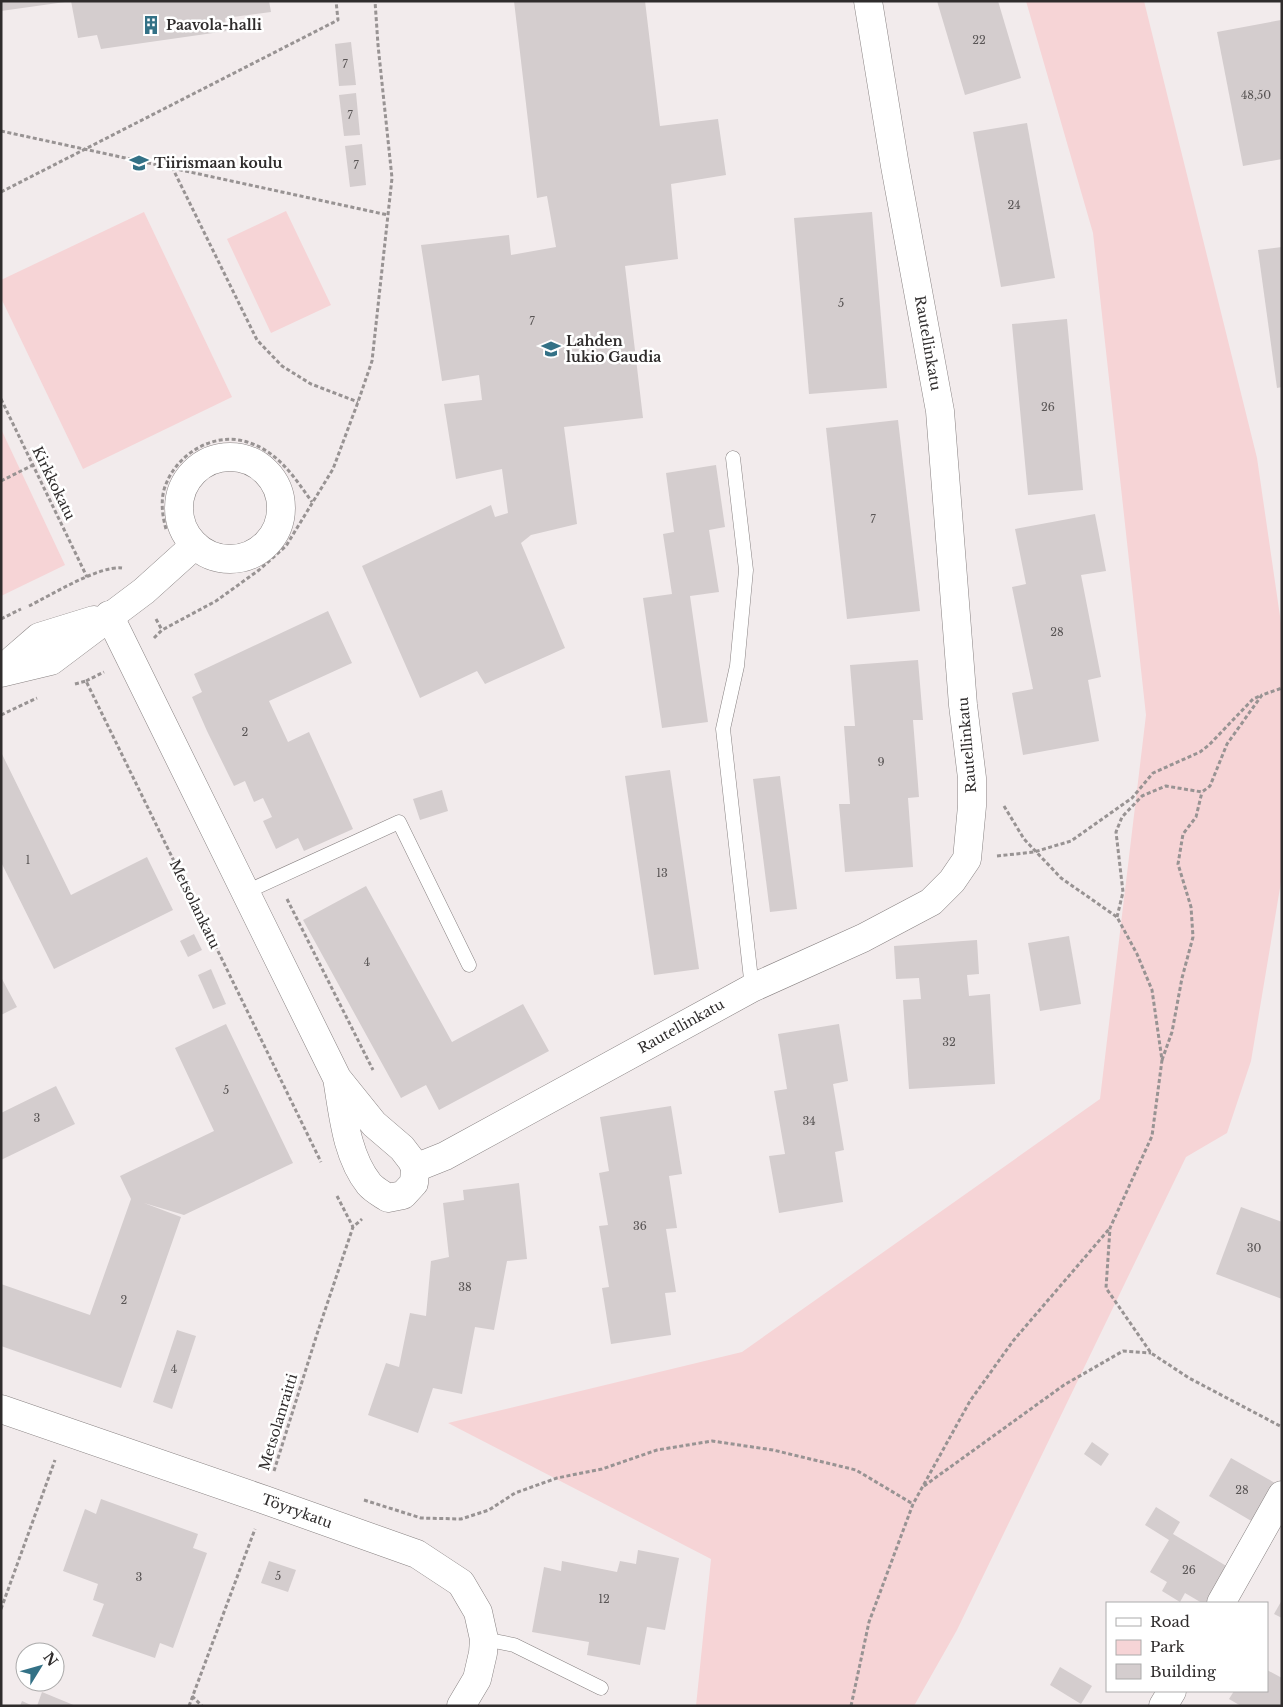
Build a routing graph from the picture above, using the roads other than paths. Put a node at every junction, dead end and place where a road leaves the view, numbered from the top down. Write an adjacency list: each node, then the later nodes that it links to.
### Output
1 (868, 1): 8 (street, Rautellinkatu)
2 (734, 458): 8 (lane)
3 (196, 545): 4 (street)
4 (110, 616): 5 (street); 5 (street); 6 (street)
5 (1, 672)
6 (246, 892): 7 (lane); 9 (street)
7 (469, 965)
8 (752, 988): 10 (street, Rautellinkatu)
9 (337, 1078): 10 (street); 10 (street)
10 (415, 1168)
11 (1, 1409): 14 (street, Töyrykatu)
12 (1282, 1495): 13 (street)
13 (1222, 1602)
14 (484, 1639): 15 (lane); 17 (street, Töyrykatu)
15 (601, 1688)
16 (1171, 1692): 18 (street)
17 (464, 1705)
18 (1163, 1706)

